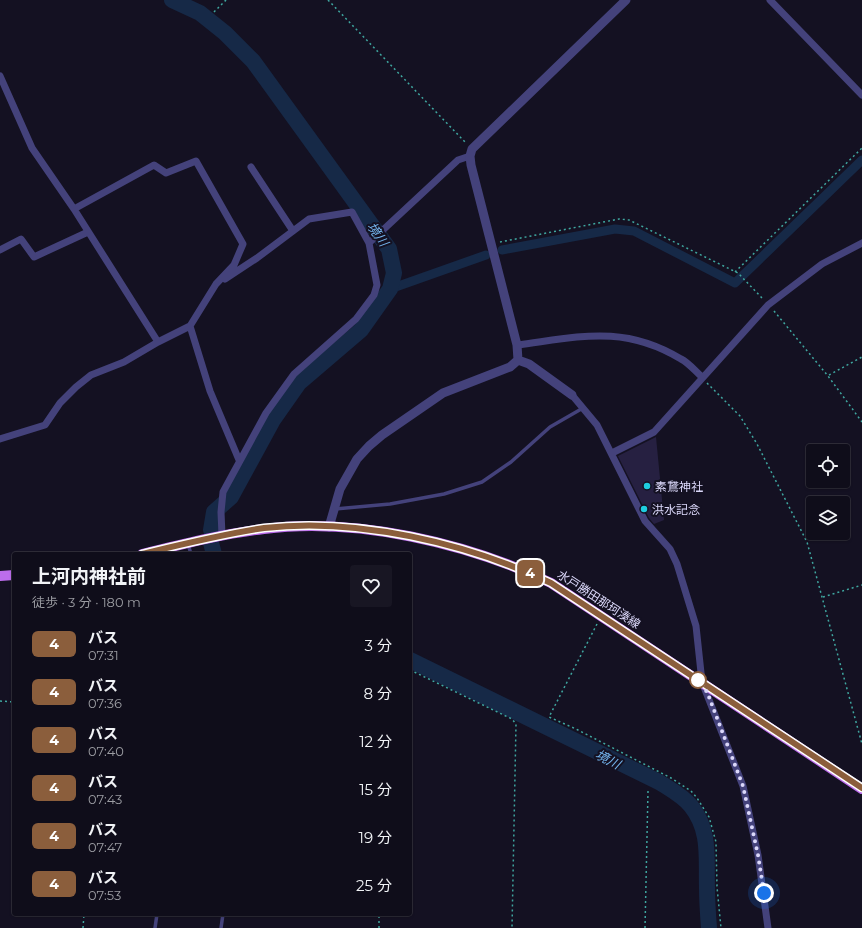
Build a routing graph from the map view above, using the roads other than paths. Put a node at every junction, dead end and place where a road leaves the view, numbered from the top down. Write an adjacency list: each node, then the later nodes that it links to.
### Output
1 (626, 0): 5 (street)
2 (770, 0): 4 (street)
3 (0, 76): 7 (street)
4 (862, 95)
5 (471, 153): 10 (street); 16 (street)
6 (251, 167): 8 (street)
7 (74, 209): 9 (street); 13 (street)
8 (292, 231): 10 (street); 13 (street)
9 (88, 232): 12 (street); 15 (street)
10 (372, 241): 23 (street)
11 (862, 243): 18 (street)
12 (0, 250)
13 (216, 284): 14 (street)
14 (190, 326): 15 (street); 23 (street)
15 (158, 342): 21 (street)
16 (517, 345): 17 (street); 18 (street)
17 (518, 360): 19 (street); 24 (street)
18 (702, 377): 22 (street)
19 (572, 395): 20 (street)
20 (584, 408): 22 (street); 24 (lane)
21 (0, 439)
22 (612, 453): 32 (street)
23 (239, 460): 26 (street)
24 (334, 509): 25 (street)
25 (329, 527): 26 (main road, 水戸勝田那珂湊線); 32 (main road, 水戸勝田那珂湊線)
26 (222, 535): 27 (main road, 水戸勝田那珂湊線)
27 (188, 543): 28 (main road, 水戸勝田那珂湊線); 29 (lane)
28 (150, 552)
29 (190, 552)
30 (12, 575): 31 (main road)
31 (0, 576)
32 (702, 682): 33 (main road, 水戸勝田那珂湊線); 38 (street)
33 (862, 788)
34 (157, 916): 36 (lane)
35 (223, 916): 37 (lane)
36 (155, 928)
37 (221, 928)
38 (768, 928)

